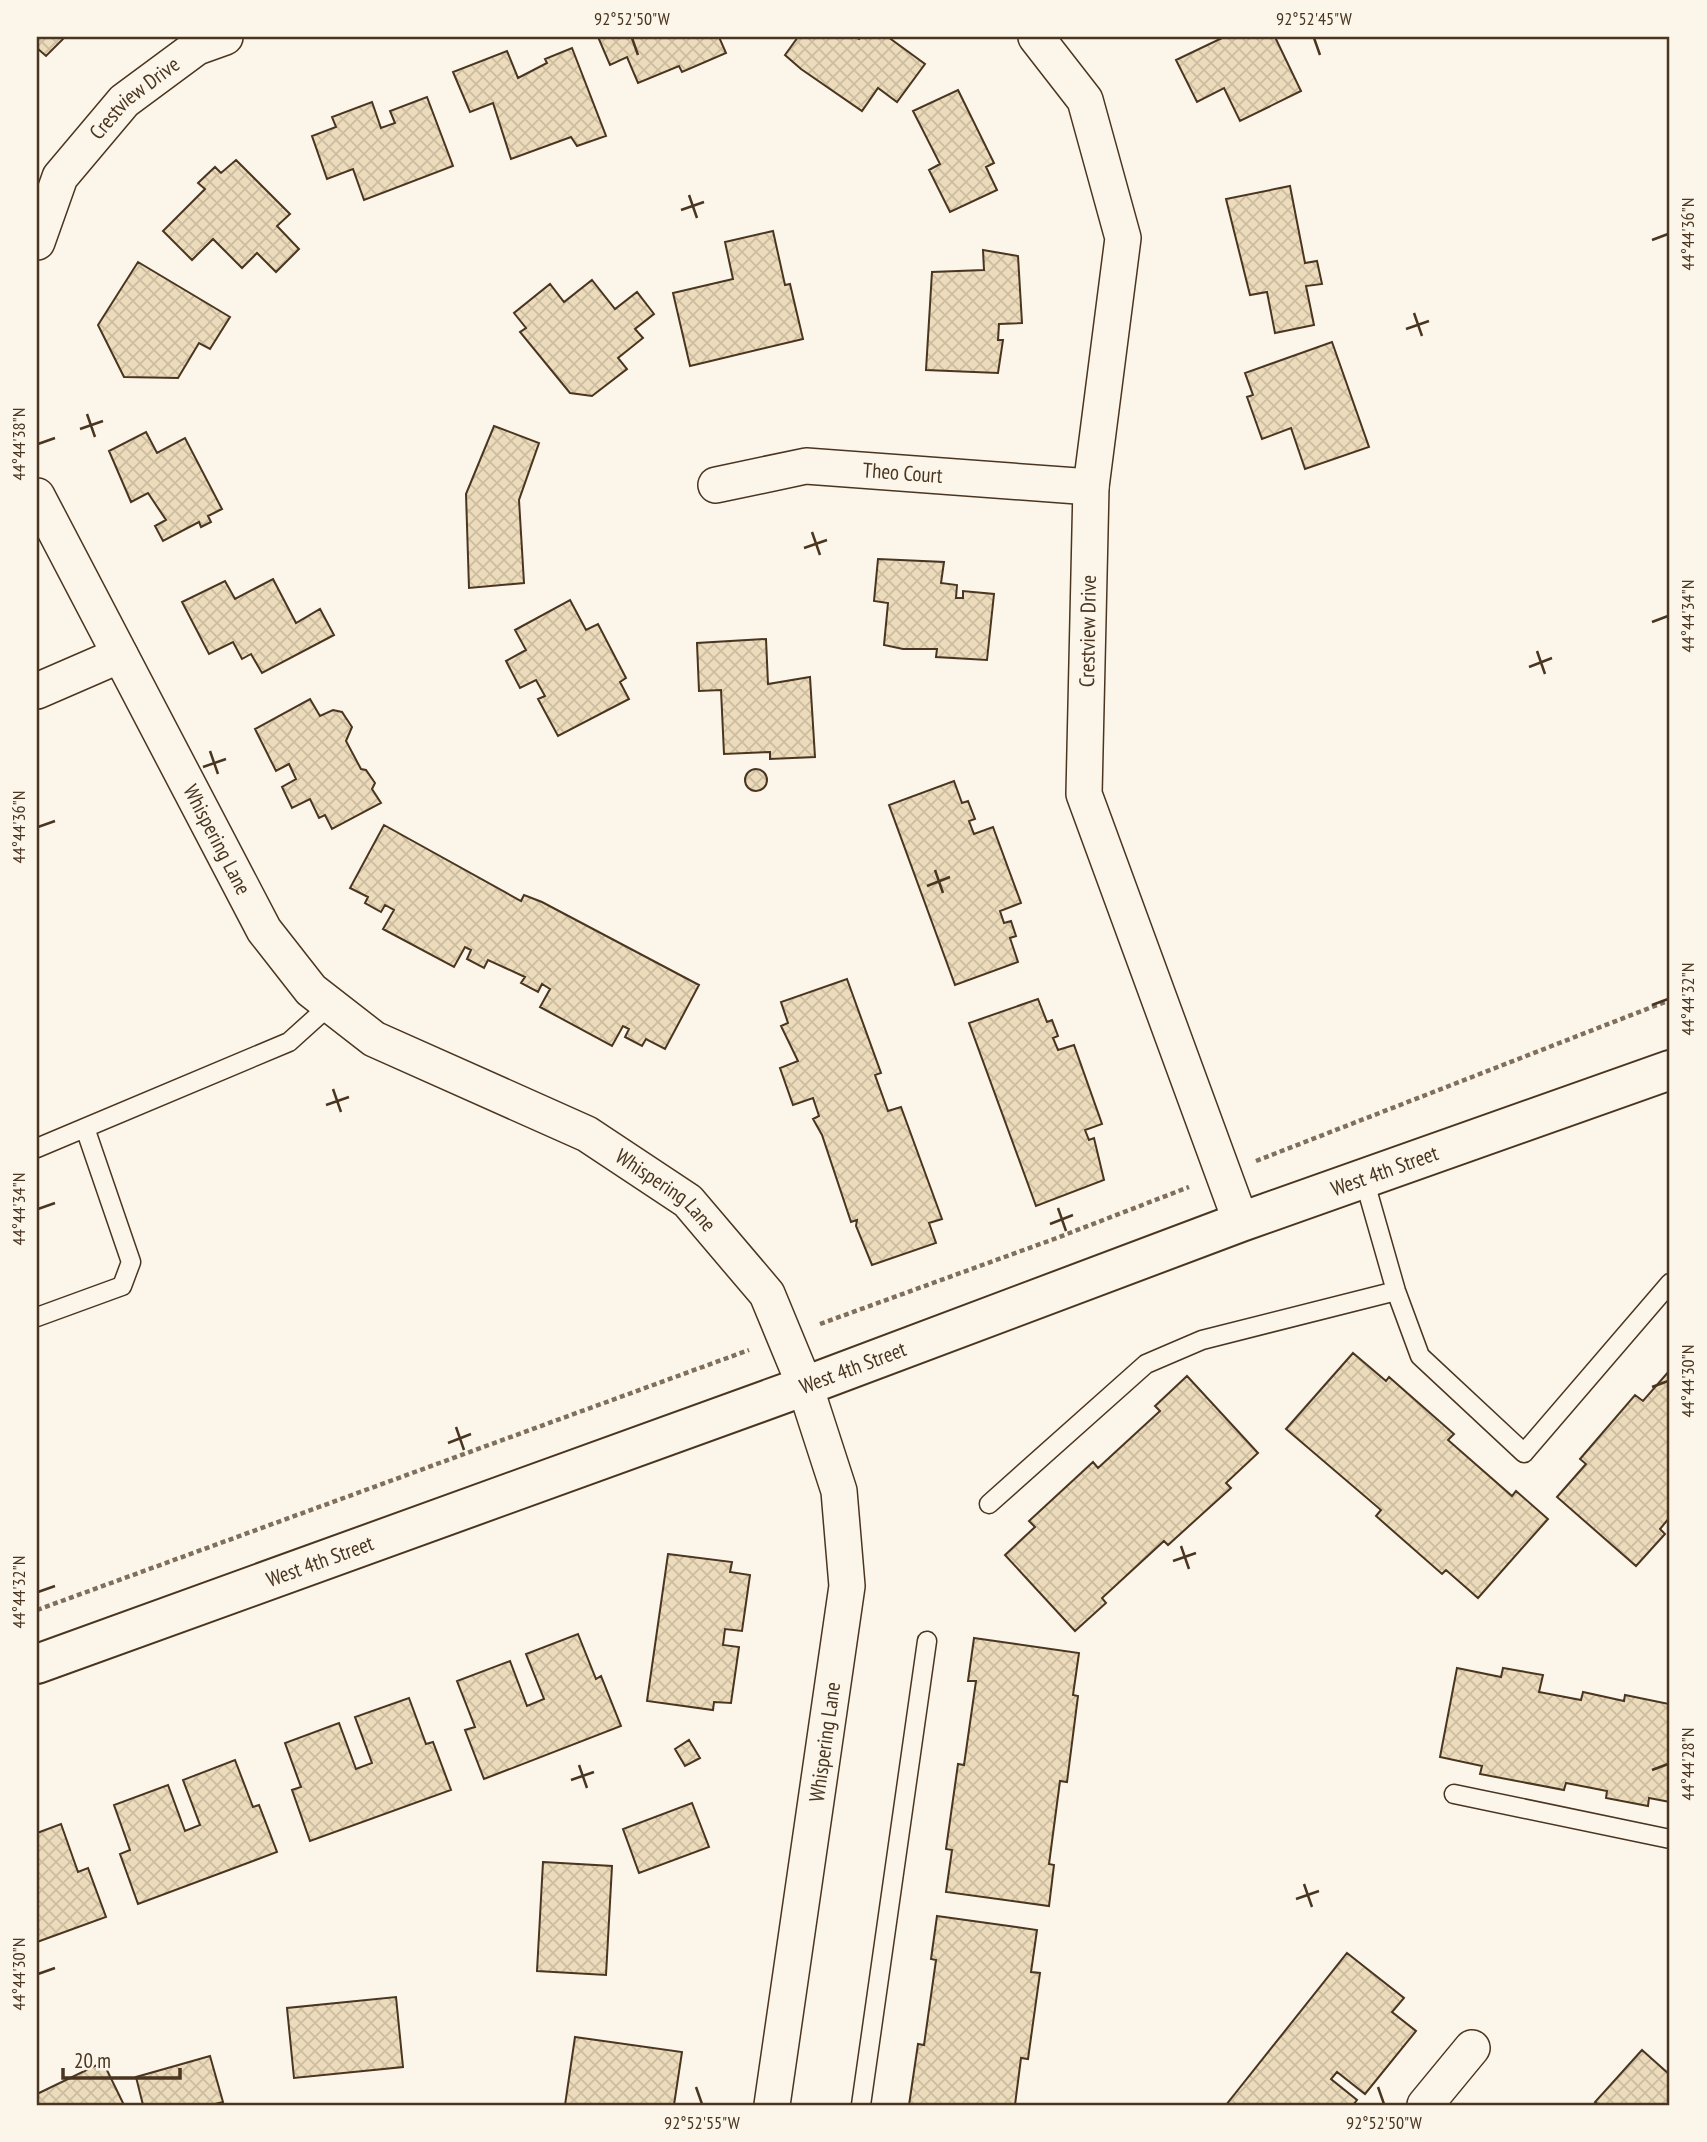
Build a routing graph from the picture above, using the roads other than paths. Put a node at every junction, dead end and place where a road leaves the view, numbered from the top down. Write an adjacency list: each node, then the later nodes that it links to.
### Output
1 (225, 37): 3 (street, Crestview Drive)
2 (1036, 37): 6 (street, Crestview Drive)
3 (49, 169): 4 (street)
4 (37, 242)
5 (716, 485): 6 (street, Theo Court)
6 (1091, 487): 15 (street, Crestview Drive)
7 (37, 496): 8 (street, Whispering Lane)
8 (120, 655): 9 (street); 10 (street, Whispering Lane)
9 (37, 691)
10 (330, 1005): 12 (lane); 19 (street, Whispering Lane)
11 (1670, 1072): 14 (street, West 4th Street)
12 (85, 1128): 13 (lane); 18 (lane)
13 (37, 1148)
14 (1364, 1179): 15 (street, West 4th Street); 17 (lane)
15 (1241, 1222): 19 (street, West 4th Street)
16 (1670, 1283): 17 (lane)
17 (1396, 1292): 20 (lane)
18 (37, 1317)
19 (805, 1386): 22 (street, West 4th Street); 26 (street, Whispering Lane)
20 (989, 1504)
21 (927, 1641): 27 (lane)
22 (37, 1664)
23 (1454, 1794): 24 (lane)
24 (1670, 1839)
25 (1472, 2048): 28 (street)
26 (772, 2105)
27 (861, 2105)
28 (1425, 2105)

